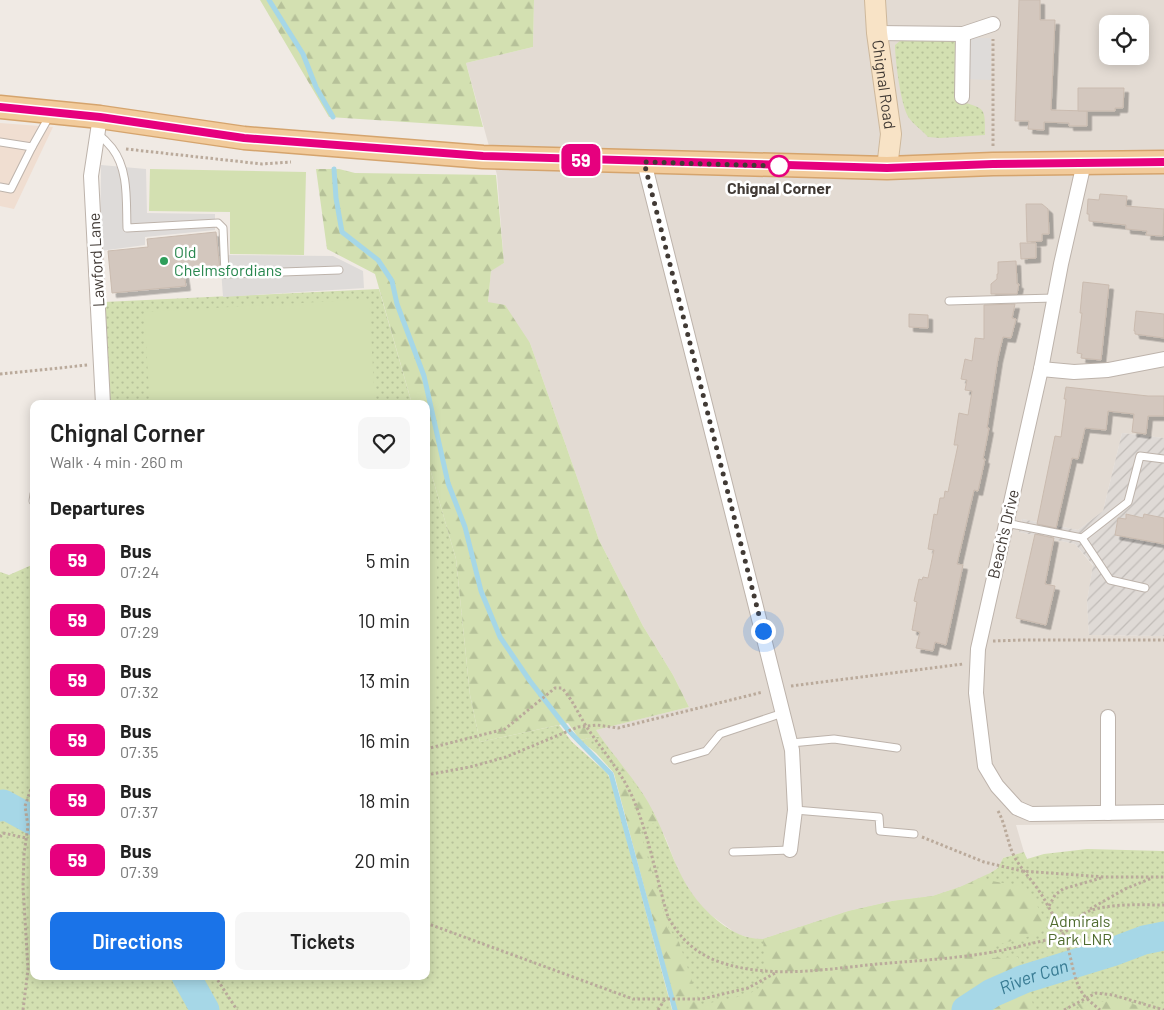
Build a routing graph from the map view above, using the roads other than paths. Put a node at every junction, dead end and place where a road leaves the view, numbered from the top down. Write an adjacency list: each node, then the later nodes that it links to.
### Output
1 (874, 0): 3 (street, Chignal Road)
2 (993, 24): 4 (street)
3 (877, 33): 4 (street); 14 (street, Chignal Road)
4 (963, 34): 5 (street)
5 (962, 97)
6 (0, 107): 7 (main road)
7 (52, 112): 8 (main road); 10 (lane)
8 (99, 125): 11 (main road); 16 (lane); 21 (street, Lawford Lane)
9 (0, 142): 10 (lane)
10 (32, 147): 15 (lane)
11 (644, 162): 14 (main road); 26 (street)
12 (1164, 162): 13 (main road)
13 (1084, 163): 14 (main road); 17 (street, Beach's Drive)
14 (887, 168)
15 (0, 187)
16 (340, 270)
17 (1055, 298): 18 (lane); 20 (street, Beach's Drive)
18 (950, 301)
19 (1164, 359): 20 (street)
20 (1041, 369): 23 (street, Beach's Drive)
21 (103, 400)
22 (1164, 459): 24 (lane)
23 (1006, 522): 24 (lane); 33 (street, Beach's Drive)
24 (1082, 538): 25 (lane)
25 (1145, 588)
26 (783, 713): 28 (street); 30 (lane)
27 (1108, 717): 33 (street)
28 (791, 743): 29 (lane); 31 (street)
29 (897, 748)
30 (675, 760)
31 (795, 810): 34 (lane); 35 (street)
32 (1164, 812): 33 (street, Beach's Drive)
33 (1108, 813)
34 (914, 834)
35 (790, 850): 36 (lane)
36 (733, 852)

